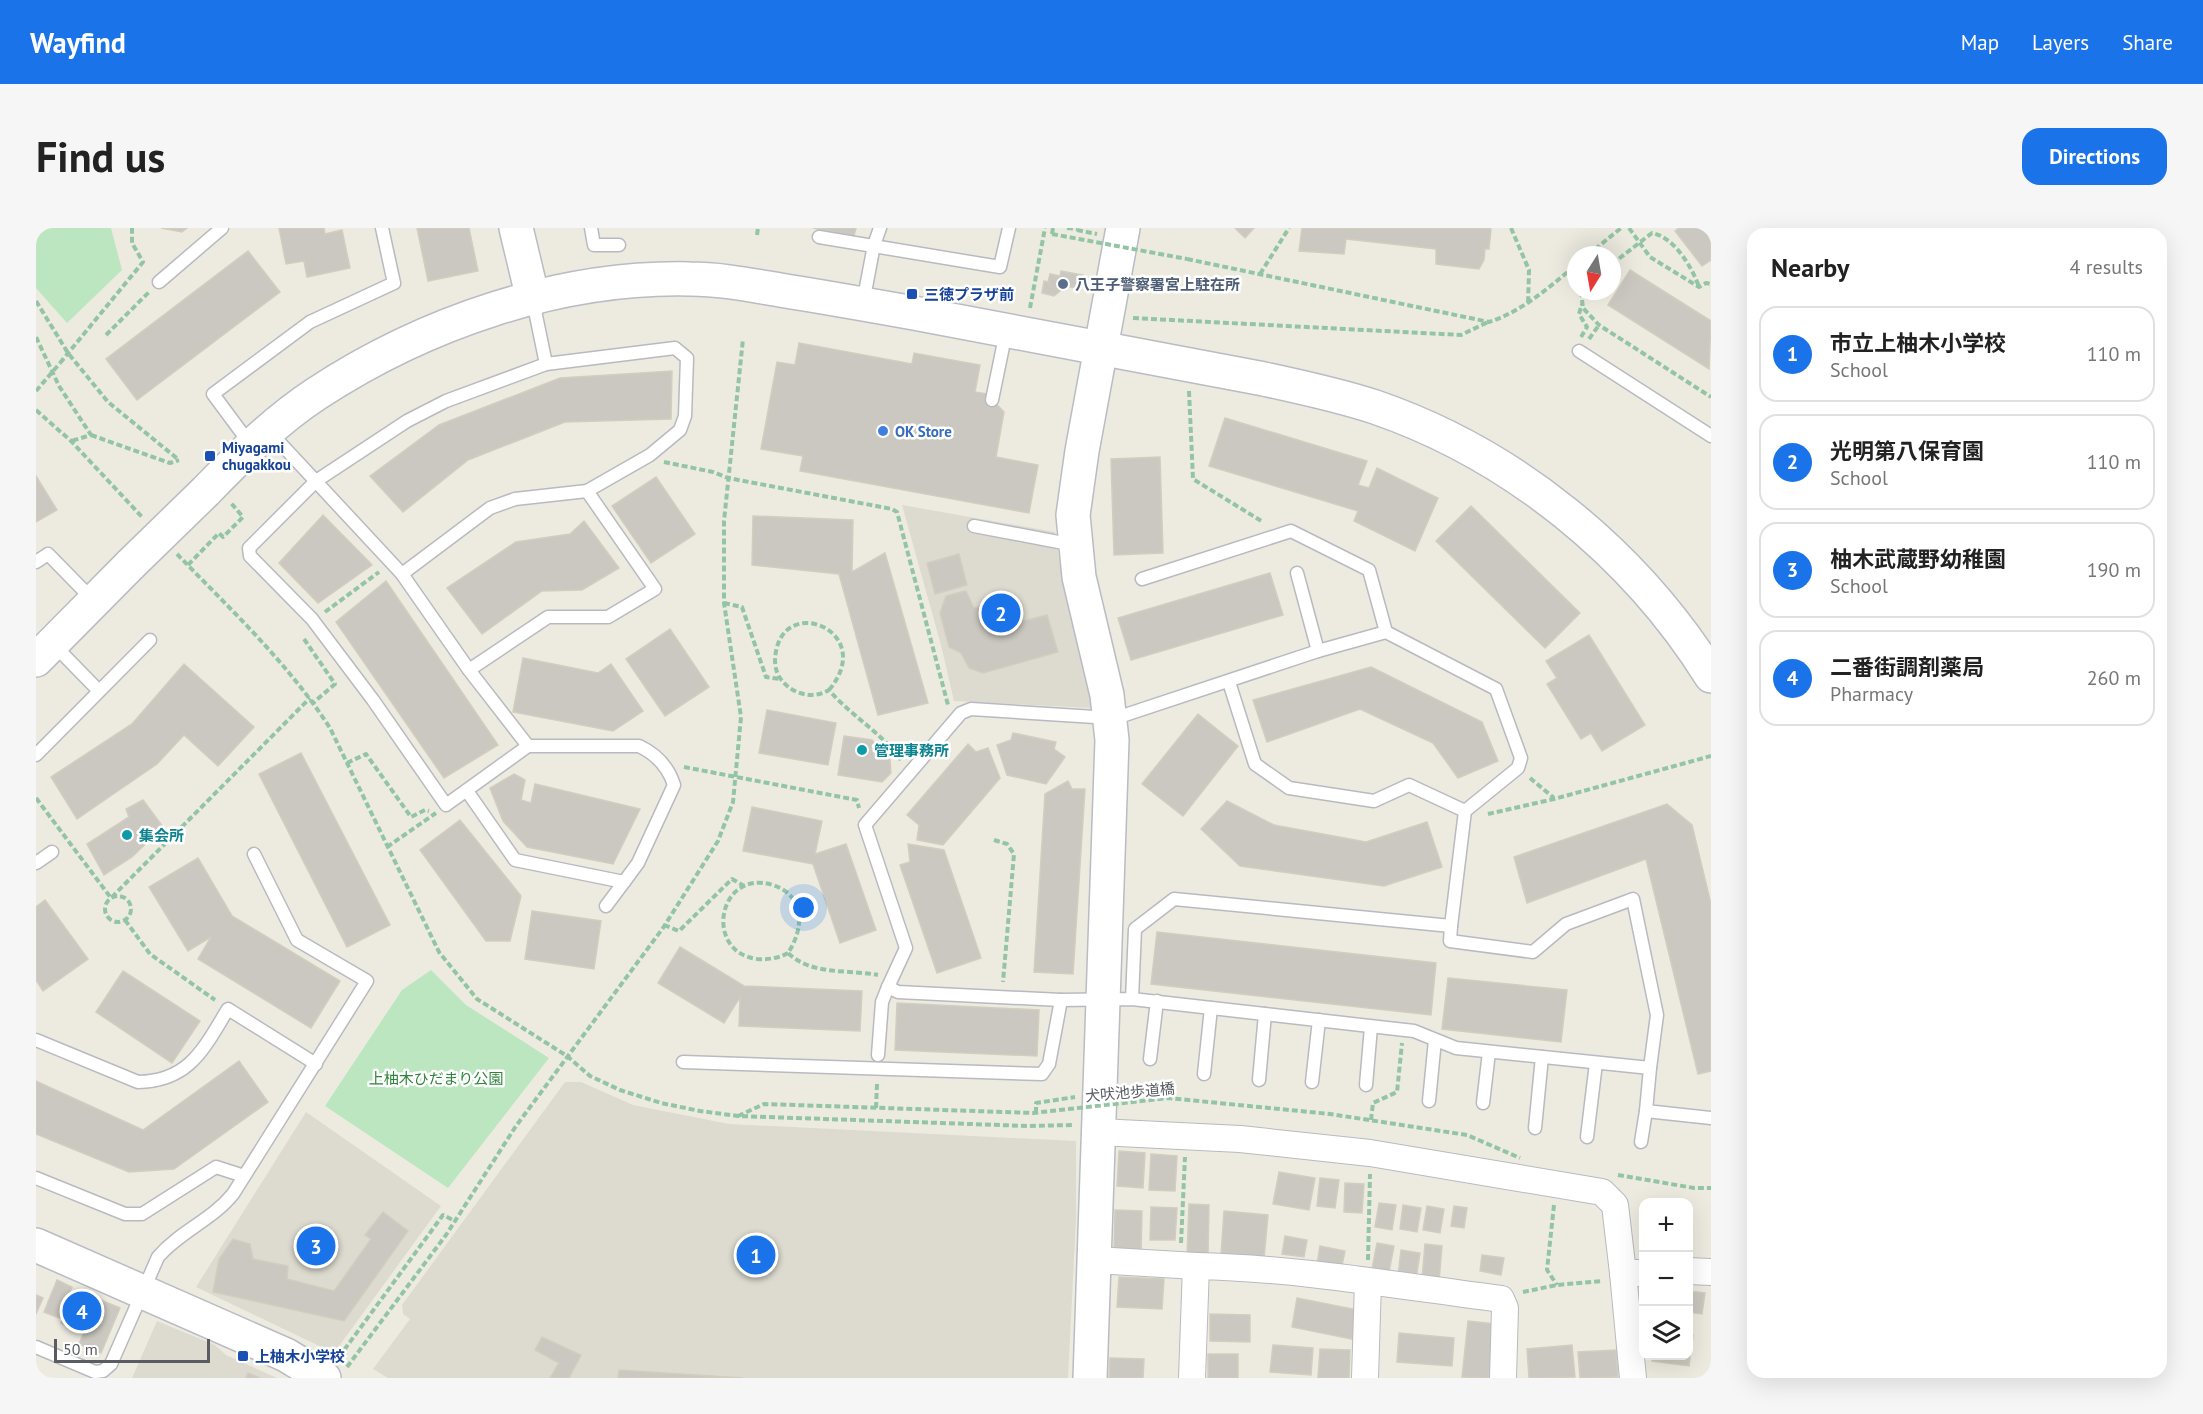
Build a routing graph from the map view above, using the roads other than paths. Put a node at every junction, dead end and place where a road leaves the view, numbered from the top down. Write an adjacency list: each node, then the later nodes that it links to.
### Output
1 (222, 228): 11 (lane)
2 (382, 228): 20 (lane)
3 (516, 228): 12 (street)
4 (591, 228): 9 (lane)
5 (880, 228): 10 (lane)
6 (1009, 228): 10 (lane)
7 (1114, 232): 15 (street)
8 (819, 237): 10 (lane)
9 (619, 245)
10 (874, 245): 13 (lane)
11 (159, 282)
12 (533, 299): 13 (street); 17 (lane); 20 (street)
13 (863, 304): 14 (street)
14 (1006, 331): 15 (street); 18 (lane)
15 (1100, 348): 24 (street); 35 (street)
16 (1579, 351): 19 (lane)
17 (546, 364): 21 (lane); 22 (lane)
18 (992, 400)
19 (1711, 436)
20 (260, 437): 21 (lane); 29 (street, bridge)
21 (316, 481): 27 (lane); 41 (lane)
22 (587, 491): 27 (lane); 34 (lane)
23 (974, 526): 24 (lane)
24 (1075, 545): 38 (street)
25 (36, 562): 29 (lane)
26 (1297, 573): 32 (lane)
27 (402, 574): 34 (lane)
28 (1142, 579): 30 (lane)
29 (94, 601): 33 (street)
30 (1386, 632): 32 (lane); 42 (lane)
31 (150, 640): 37 (lane)
32 (1318, 651): 36 (lane)
33 (45, 652): 37 (lane)
34 (469, 670): 39 (lane)
35 (1711, 676)
36 (1229, 682): 38 (lane); 42 (lane)
37 (99, 691): 40 (lane)
38 (1110, 717): 49 (lane); 50 (street)
39 (528, 746): 41 (lane); 46 (lane)
40 (36, 755)
41 (467, 791): 46 (lane)
42 (1464, 815): 48 (lane)
43 (52, 852): 45 (lane)
44 (254, 854): 65 (lane)
45 (36, 863)
46 (624, 882): 47 (lane)
47 (606, 906)
48 (1451, 926): 50 (lane); 66 (lane)
49 (888, 987): 51 (lane); 60 (lane)
50 (1118, 998): 51 (lane); 52 (lane); 75 (street)
51 (1061, 1000): 63 (lane)
52 (1157, 1001): 53 (lane); 62 (lane)
53 (1211, 1008): 54 (lane); 67 (lane)
54 (1265, 1014): 55 (lane); 68 (lane)
55 (1319, 1020): 56 (lane); 69 (lane)
56 (1371, 1027): 58 (lane); 70 (lane)
57 (36, 1040): 65 (lane)
58 (1435, 1040): 59 (lane); 71 (lane)
59 (1489, 1052): 61 (lane); 72 (lane)
60 (878, 1055)
61 (1542, 1057): 64 (lane); 76 (lane)
62 (1150, 1059)
63 (683, 1062)
64 (1596, 1063): 66 (lane); 77 (lane)
65 (316, 1064): 79 (lane)
66 (1650, 1068): 73 (lane)
67 (1204, 1074)
68 (1259, 1080)
69 (1312, 1082)
70 (1366, 1085)
71 (1429, 1101)
72 (1483, 1103)
73 (1646, 1111): 74 (lane); 78 (lane)
74 (1711, 1118)
75 (1091, 1128): 82 (street); 86 (street)
76 (1535, 1128)
77 (1587, 1137)
78 (1641, 1142)
79 (244, 1176): 80 (lane); 88 (lane)
80 (36, 1178)
81 (36, 1245): 88 (street)
82 (1095, 1260): 83 (street); 92 (street)
83 (1188, 1265): 87 (street); 93 (street)
84 (1693, 1271): 85 (street)
85 (1711, 1272)
86 (1630, 1275): 96 (street)
87 (1368, 1282): 94 (street); 95 (street)
88 (142, 1290): 90 (street); 91 (lane)
89 (36, 1347): 91 (lane)
90 (336, 1369)
91 (81, 1373)
92 (1090, 1378)
93 (1192, 1378)
94 (1365, 1378)
95 (1503, 1378)
96 (1633, 1378)

